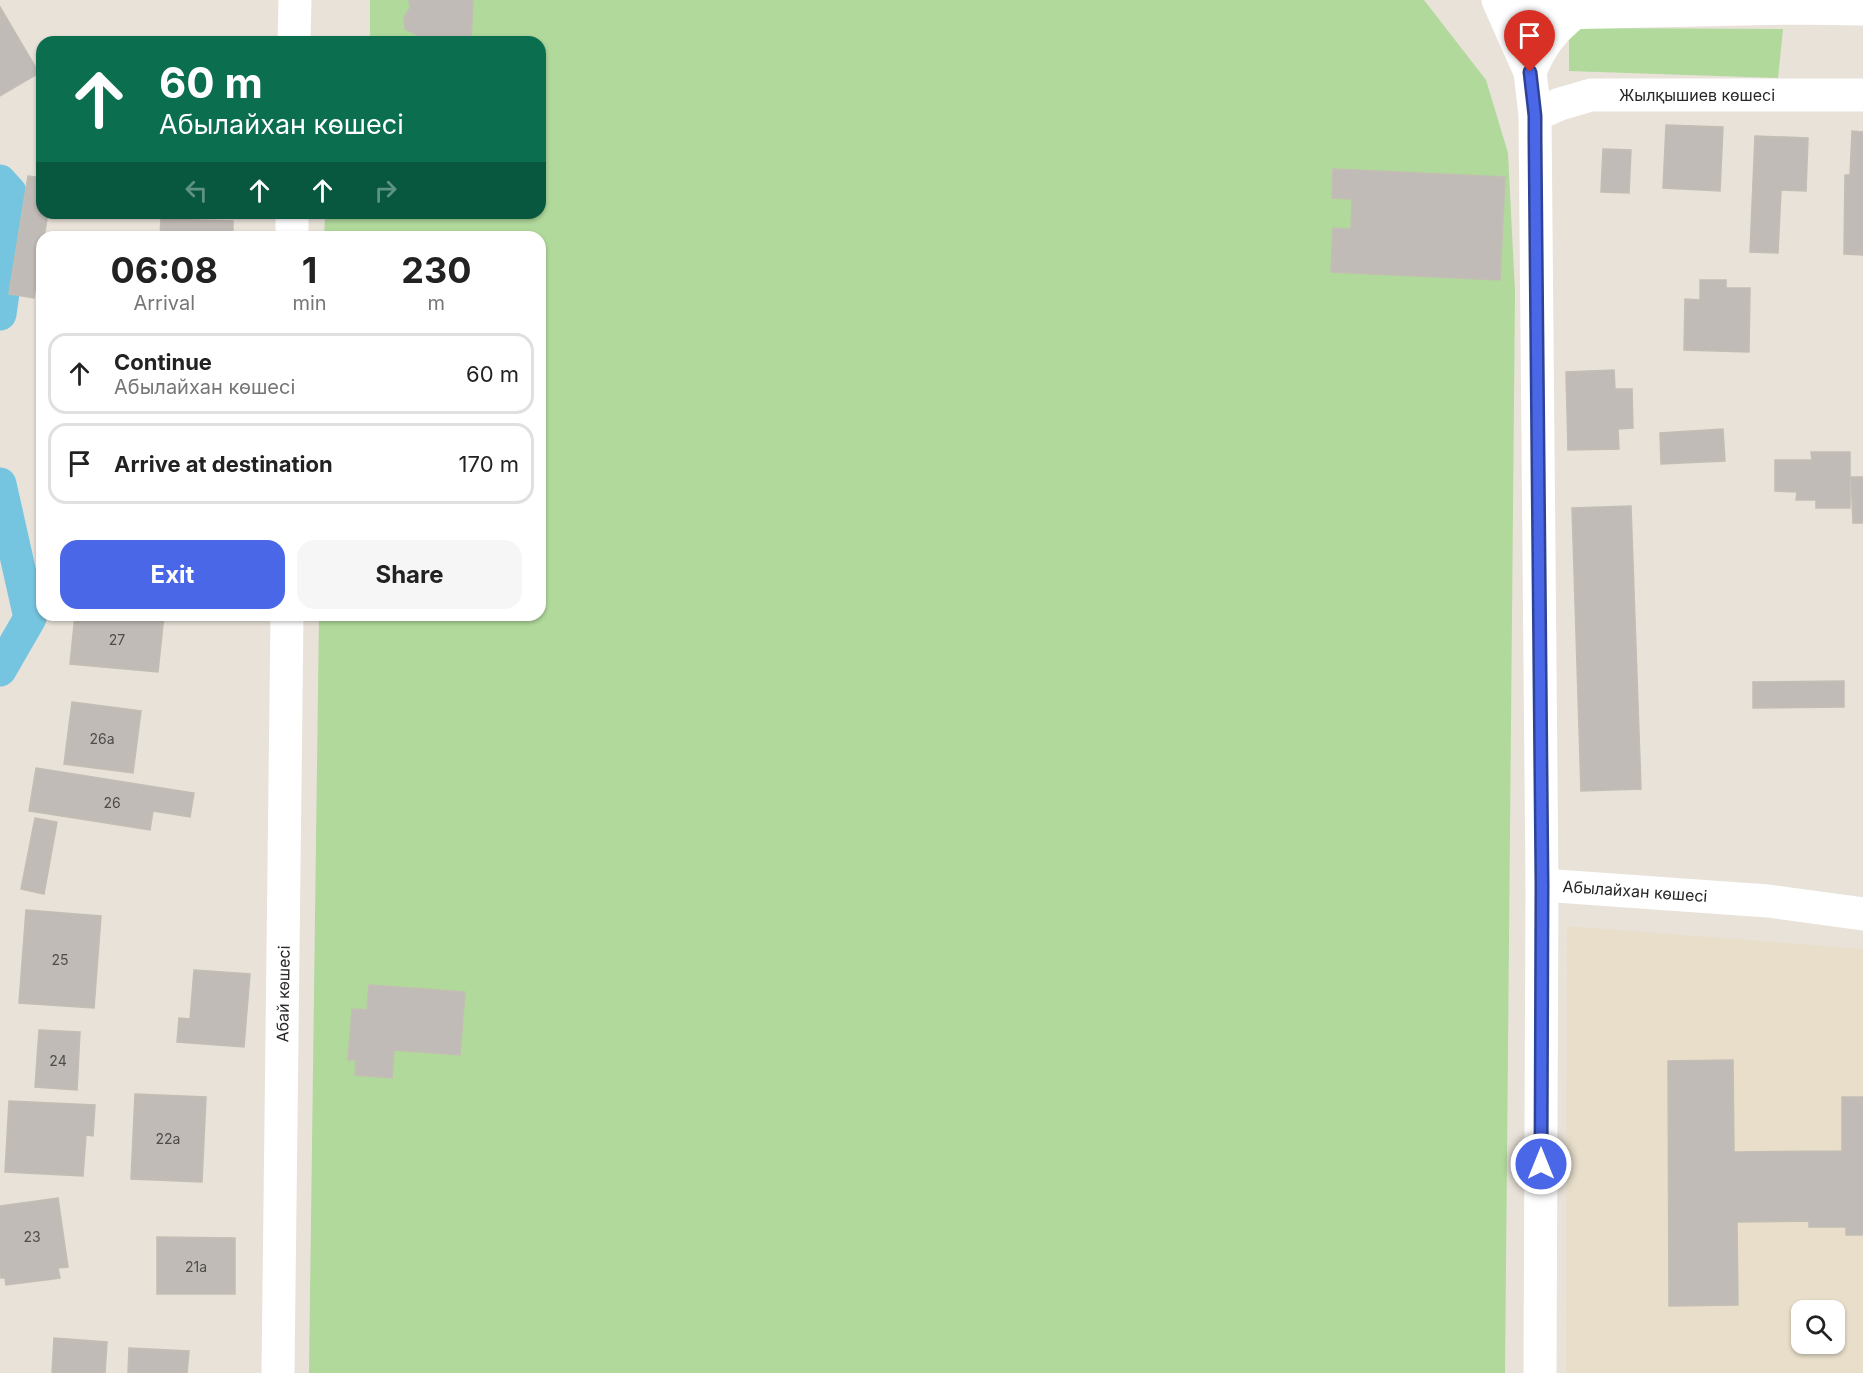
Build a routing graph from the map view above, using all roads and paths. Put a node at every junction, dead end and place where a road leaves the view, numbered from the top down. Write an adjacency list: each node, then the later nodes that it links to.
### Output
1 (295, 0): 7 (street)
2 (1498, 0): 8 (street, Абылайхан көшесі)
3 (1504, 0): 6 (street)
4 (1795, 4): 5 (street); 6 (street)
5 (1863, 9)
6 (1574, 13): 8 (street)
7 (294, 36)
8 (1530, 72): 10 (street, Абылайхан көшесі)
9 (1863, 95): 10 (street, Жылқышиев көшесі)
10 (1535, 116): 12 (street, Абылайхан көшесі)
11 (287, 621): 14 (street, Абай көшесі)
12 (1542, 885): 13 (street, Абылайхан көшесі); 15 (street)
13 (1863, 914)
14 (278, 1373)
15 (1540, 1373)

